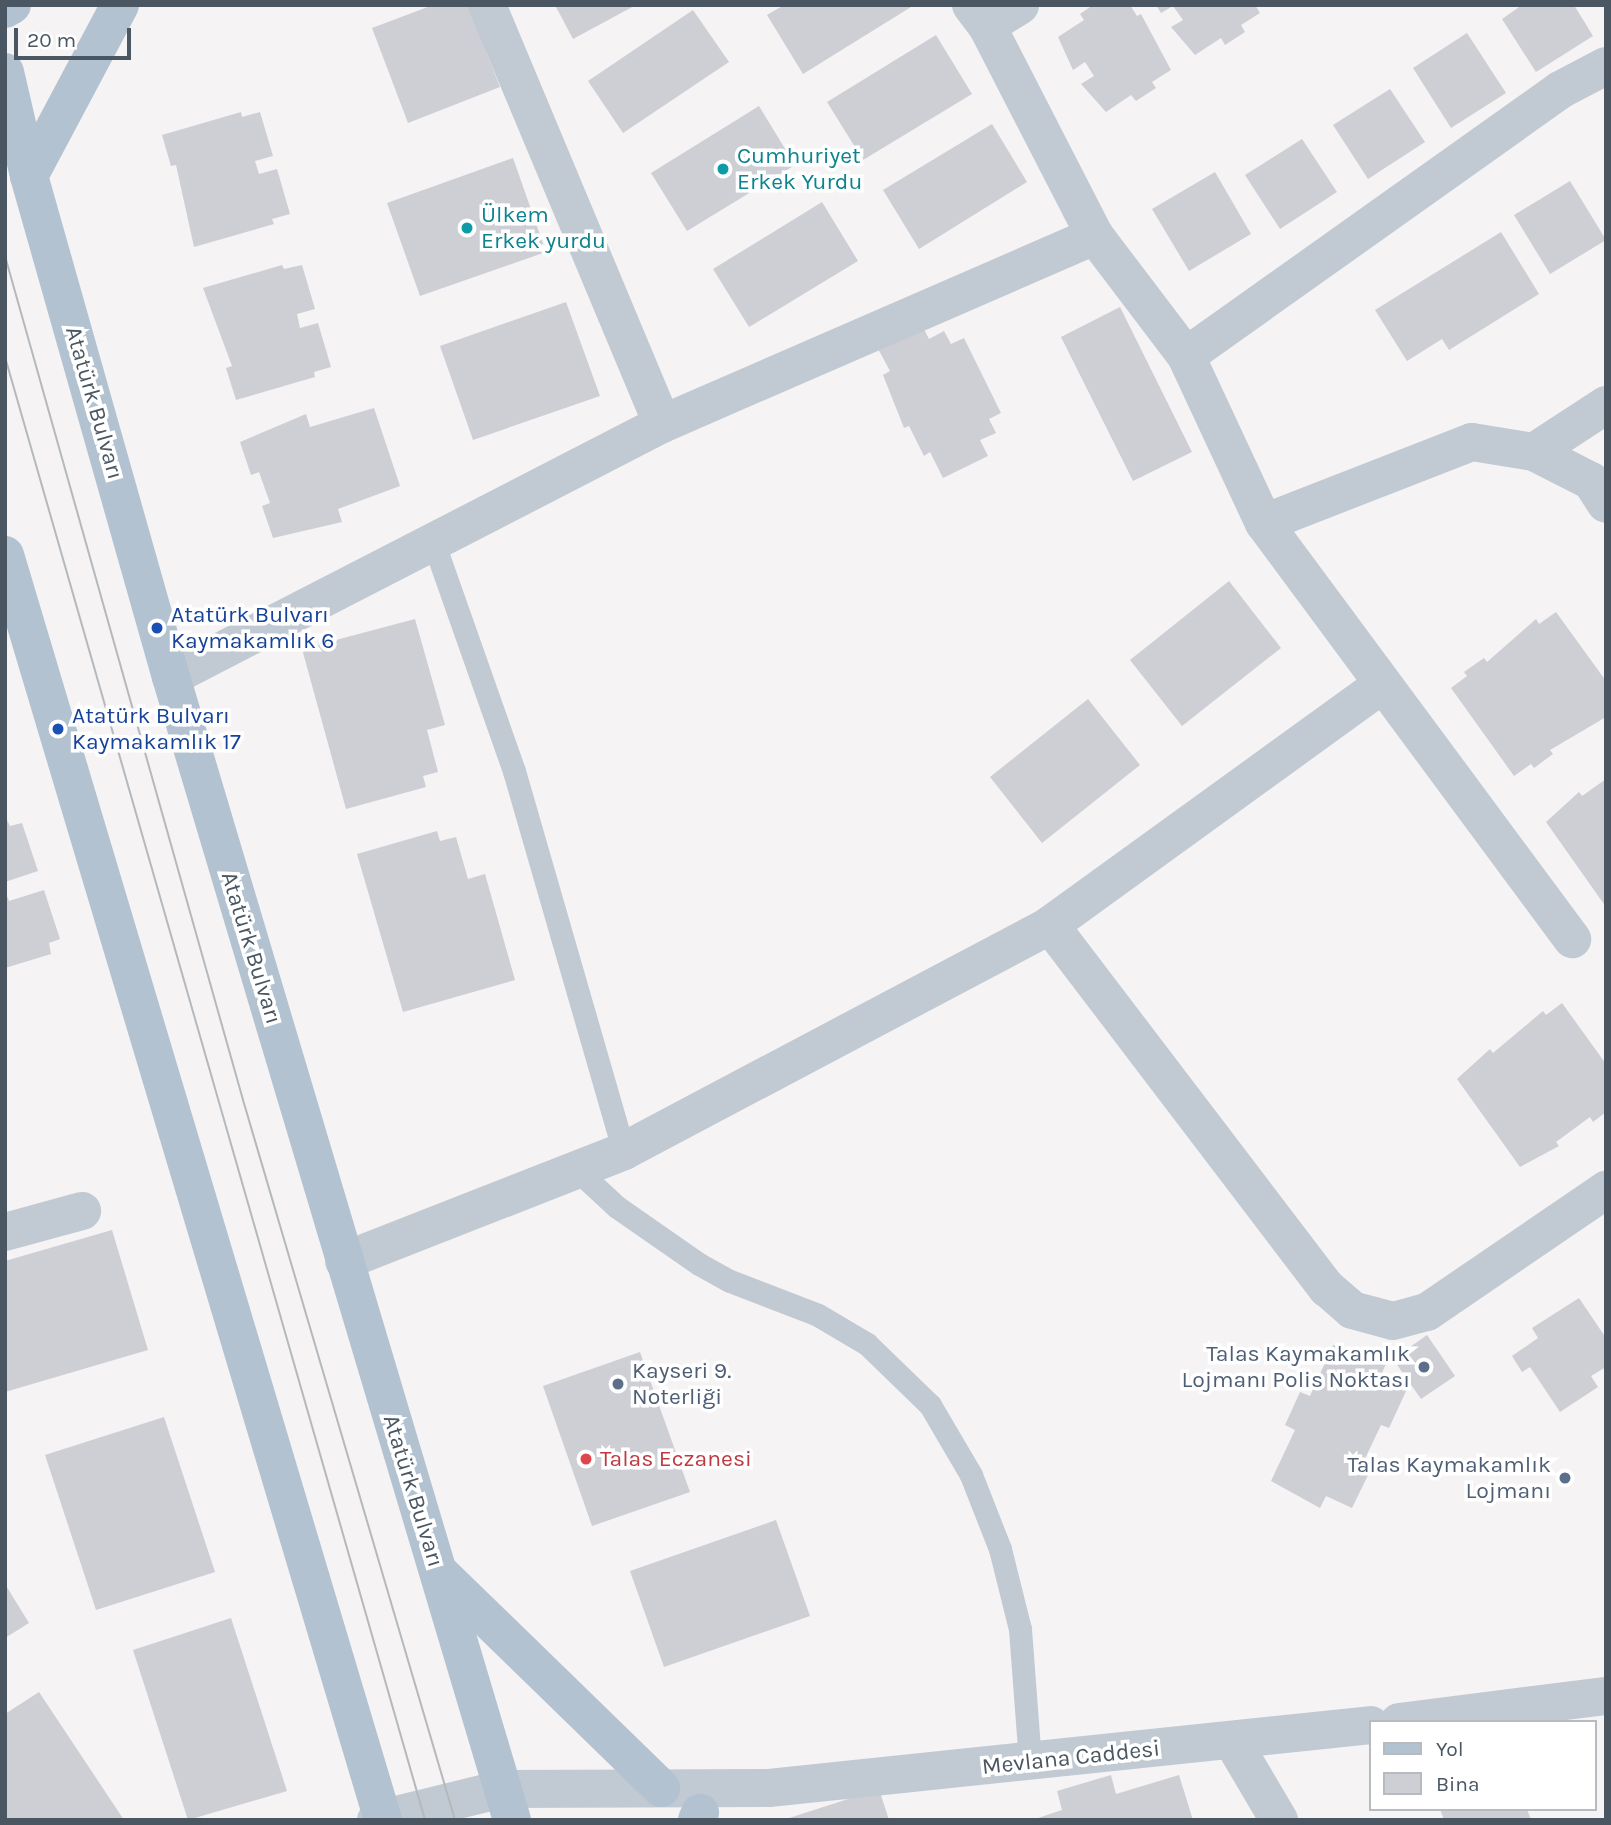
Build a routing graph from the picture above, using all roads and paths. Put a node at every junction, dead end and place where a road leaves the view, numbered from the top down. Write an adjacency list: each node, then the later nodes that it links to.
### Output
1 (12, 5): 5 (main road)
2 (120, 5): 9 (main road)
3 (487, 5): 13 (street)
4 (1020, 5): 6 (street)
5 (5, 9)
6 (979, 16): 10 (street)
7 (1606, 66): 11 (street)
8 (5, 72): 9 (main road, Atatürk Bulvarı)
9 (29, 176): 19 (main road, Atatürk Bulvarı)
10 (1095, 236): 11 (street); 13 (street)
11 (1186, 356): 16 (street)
12 (1606, 405): 14 (street)
13 (662, 424): 17 (street)
14 (1535, 452): 15 (street); 16 (street)
15 (1606, 504)
16 (1264, 523): 20 (street)
17 (433, 541): 19 (street); 23 (lane)
18 (5, 555): 39 (main road)
19 (171, 677): 28 (main road, Atatürk Bulvarı)
20 (1382, 685): 21 (street); 22 (street)
21 (1050, 925): 23 (street); 25 (street)
22 (1573, 939)
23 (624, 1151): 24 (street)
24 (577, 1170): 28 (street); 34 (lane)
25 (1606, 1190)
26 (82, 1211): 27 (street)
27 (5, 1232)
28 (344, 1261): 29 (main road, Atatürk Bulvarı)
29 (436, 1569): 35 (main road); 37 (main road, Atatürk Bulvarı)
30 (1606, 1696): 31 (street)
31 (1415, 1720)
32 (1370, 1725): 33 (street, Mevlana Caddesi)
33 (1233, 1742): 34 (street, Mevlana Caddesi); 40 (street)
34 (1030, 1762): 36 (street, Mevlana Caddesi)
35 (661, 1788): 36 (street, Mevlana Caddesi); 37 (street, Mevlana Caddesi)
36 (769, 1788): 38 (street, Mevlana Caddesi)
37 (507, 1804): 39 (street, Mevlana Caddesi)
38 (693, 1817)
39 (381, 1819)
40 (1279, 1820)

